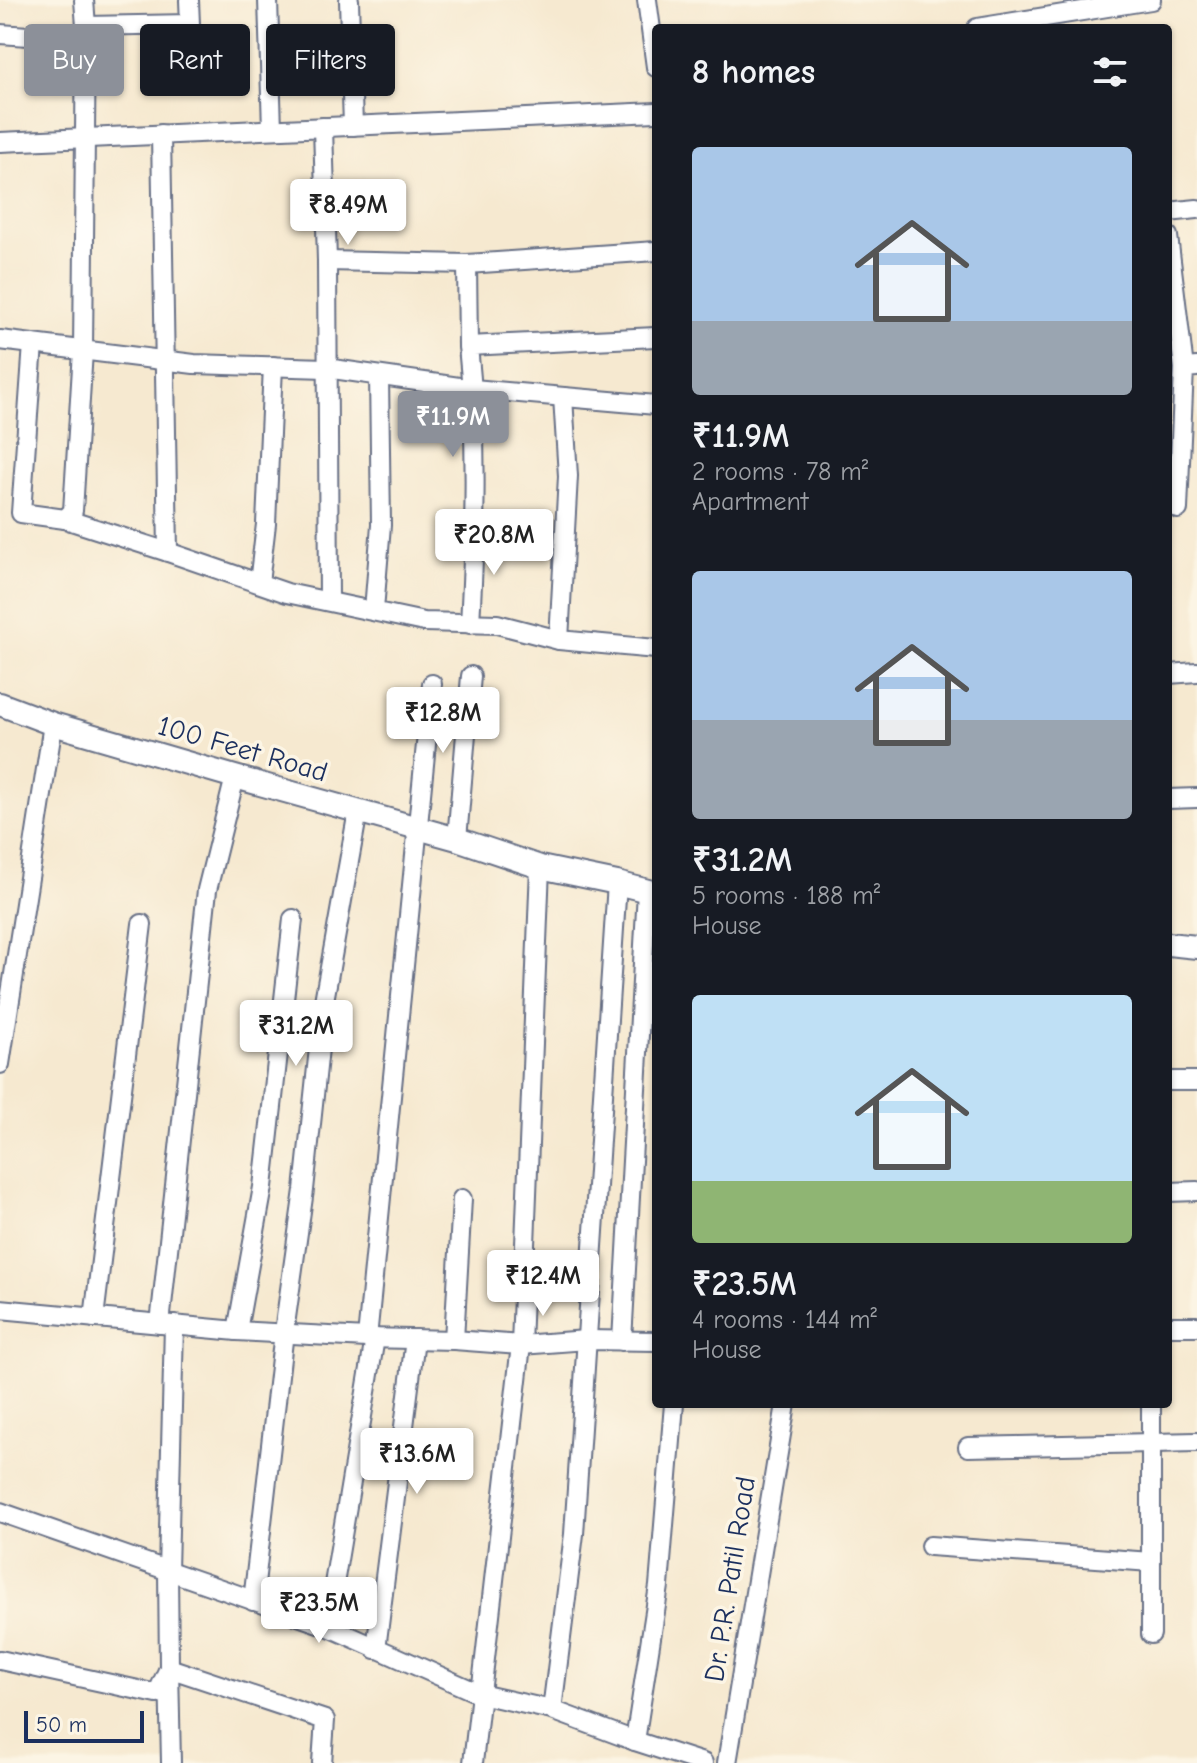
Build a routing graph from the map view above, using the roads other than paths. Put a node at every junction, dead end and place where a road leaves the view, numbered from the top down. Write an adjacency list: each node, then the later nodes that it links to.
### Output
1 (84, 0): 8 (street)
2 (189, 0): 9 (street)
3 (268, 0): 17 (street)
4 (349, 0): 15 (street)
5 (647, 0): 12 (street)
6 (1149, 0): 7 (street)
7 (1040, 23)
8 (85, 24)
9 (124, 30)
10 (0, 34): 11 (street)
11 (24, 34)
12 (652, 37)
13 (85, 96): 19 (street)
14 (652, 112): 15 (street)
15 (353, 126): 16 (street)
16 (323, 127): 17 (street); 25 (street)
17 (272, 129): 18 (street)
18 (161, 134): 19 (street); 32 (street)
19 (84, 139): 20 (street); 31 (street)
20 (0, 142)
21 (1197, 209): 22 (street)
22 (1172, 212)
23 (652, 251): 26 (street)
24 (1172, 259): 35 (street)
25 (327, 261): 26 (street); 34 (street)
26 (467, 264): 30 (street)
27 (652, 337): 30 (street)
28 (0, 340): 29 (street)
29 (33, 344): 31 (street); 41 (street)
30 (468, 346): 37 (street)
31 (83, 351): 32 (street); 41 (street)
32 (166, 361): 33 (street); 42 (street)
33 (273, 366): 34 (street); 43 (street)
34 (326, 368): 36 (street); 44 (street)
35 (1191, 368): 40 (street)
36 (379, 376): 37 (street); 45 (street)
37 (473, 389): 38 (street); 46 (street)
38 (563, 397): 39 (street); 47 (street)
39 (652, 405)
40 (1181, 509)
41 (65, 519): 42 (street)
42 (168, 552): 43 (street)
43 (259, 583): 44 (street)
44 (329, 601): 45 (street)
45 (374, 610): 46 (street)
46 (470, 624): 47 (street)
47 (559, 640): 48 (street)
48 (652, 649)
49 (1197, 672): 50 (street)
50 (1172, 674)
51 (471, 676): 60 (street)
52 (432, 684): 59 (street)
53 (0, 706): 54 (main road, 100 Feet Road)
54 (53, 724): 55 (main road, 100 Feet Road); 68 (street)
55 (235, 777): 58 (main road, 100 Feet Road); 76 (street)
56 (1197, 798): 57 (street)
57 (1172, 799)
58 (358, 811): 59 (main road, 100 Feet Road); 80 (street)
59 (418, 828): 60 (main road, 100 Feet Road); 81 (street)
60 (457, 839): 61 (main road, 100 Feet Road)
61 (540, 867): 62 (main road, 100 Feet Road); 87 (street)
62 (617, 883): 63 (main road, 100 Feet Road); 84 (street)
63 (651, 892): 85 (street)
64 (293, 919): 79 (street)
65 (142, 924): 75 (street)
66 (1172, 944): 67 (main road)
67 (1197, 947)
68 (0, 1064)
69 (1172, 1081): 70 (street)
70 (1197, 1081)
71 (1197, 1191): 72 (street)
72 (1172, 1192)
73 (462, 1199): 83 (street)
74 (0, 1309): 75 (street)
75 (94, 1318): 76 (street)
76 (167, 1324): 79 (street); 97 (street)
77 (1172, 1326): 78 (street)
78 (1197, 1326)
79 (237, 1331): 80 (street)
80 (284, 1332): 81 (street); 98 (street)
81 (371, 1338): 82 (street); 99 (street)
82 (415, 1339): 83 (street); 101 (street)
83 (454, 1340): 87 (street)
84 (586, 1340): 85 (street); 87 (street); 105 (street)
85 (622, 1341): 86 (street)
86 (652, 1341)
87 (521, 1345): 104 (street)
88 (674, 1408): 106 (street)
89 (785, 1408): 111 (street, Dr. P.R. Patil Road)
90 (1151, 1408): 92 (street)
91 (1197, 1442): 92 (street)
92 (1150, 1443): 93 (street); 96 (street)
93 (968, 1447)
94 (0, 1512): 97 (street)
95 (930, 1546): 96 (street)
96 (1151, 1562): 100 (street)
97 (168, 1571): 98 (street); 103 (street)
98 (253, 1601): 99 (street)
99 (327, 1626): 101 (street)
100 (1151, 1634)
101 (376, 1649): 104 (street)
102 (0, 1660): 103 (street)
103 (169, 1668): 107 (street); 108 (street)
104 (480, 1694): 105 (street); 109 (street)
105 (552, 1710): 106 (street)
106 (635, 1741): 110 (street)
107 (171, 1763)
108 (322, 1763)
109 (473, 1763)
110 (703, 1763)
111 (727, 1763)

